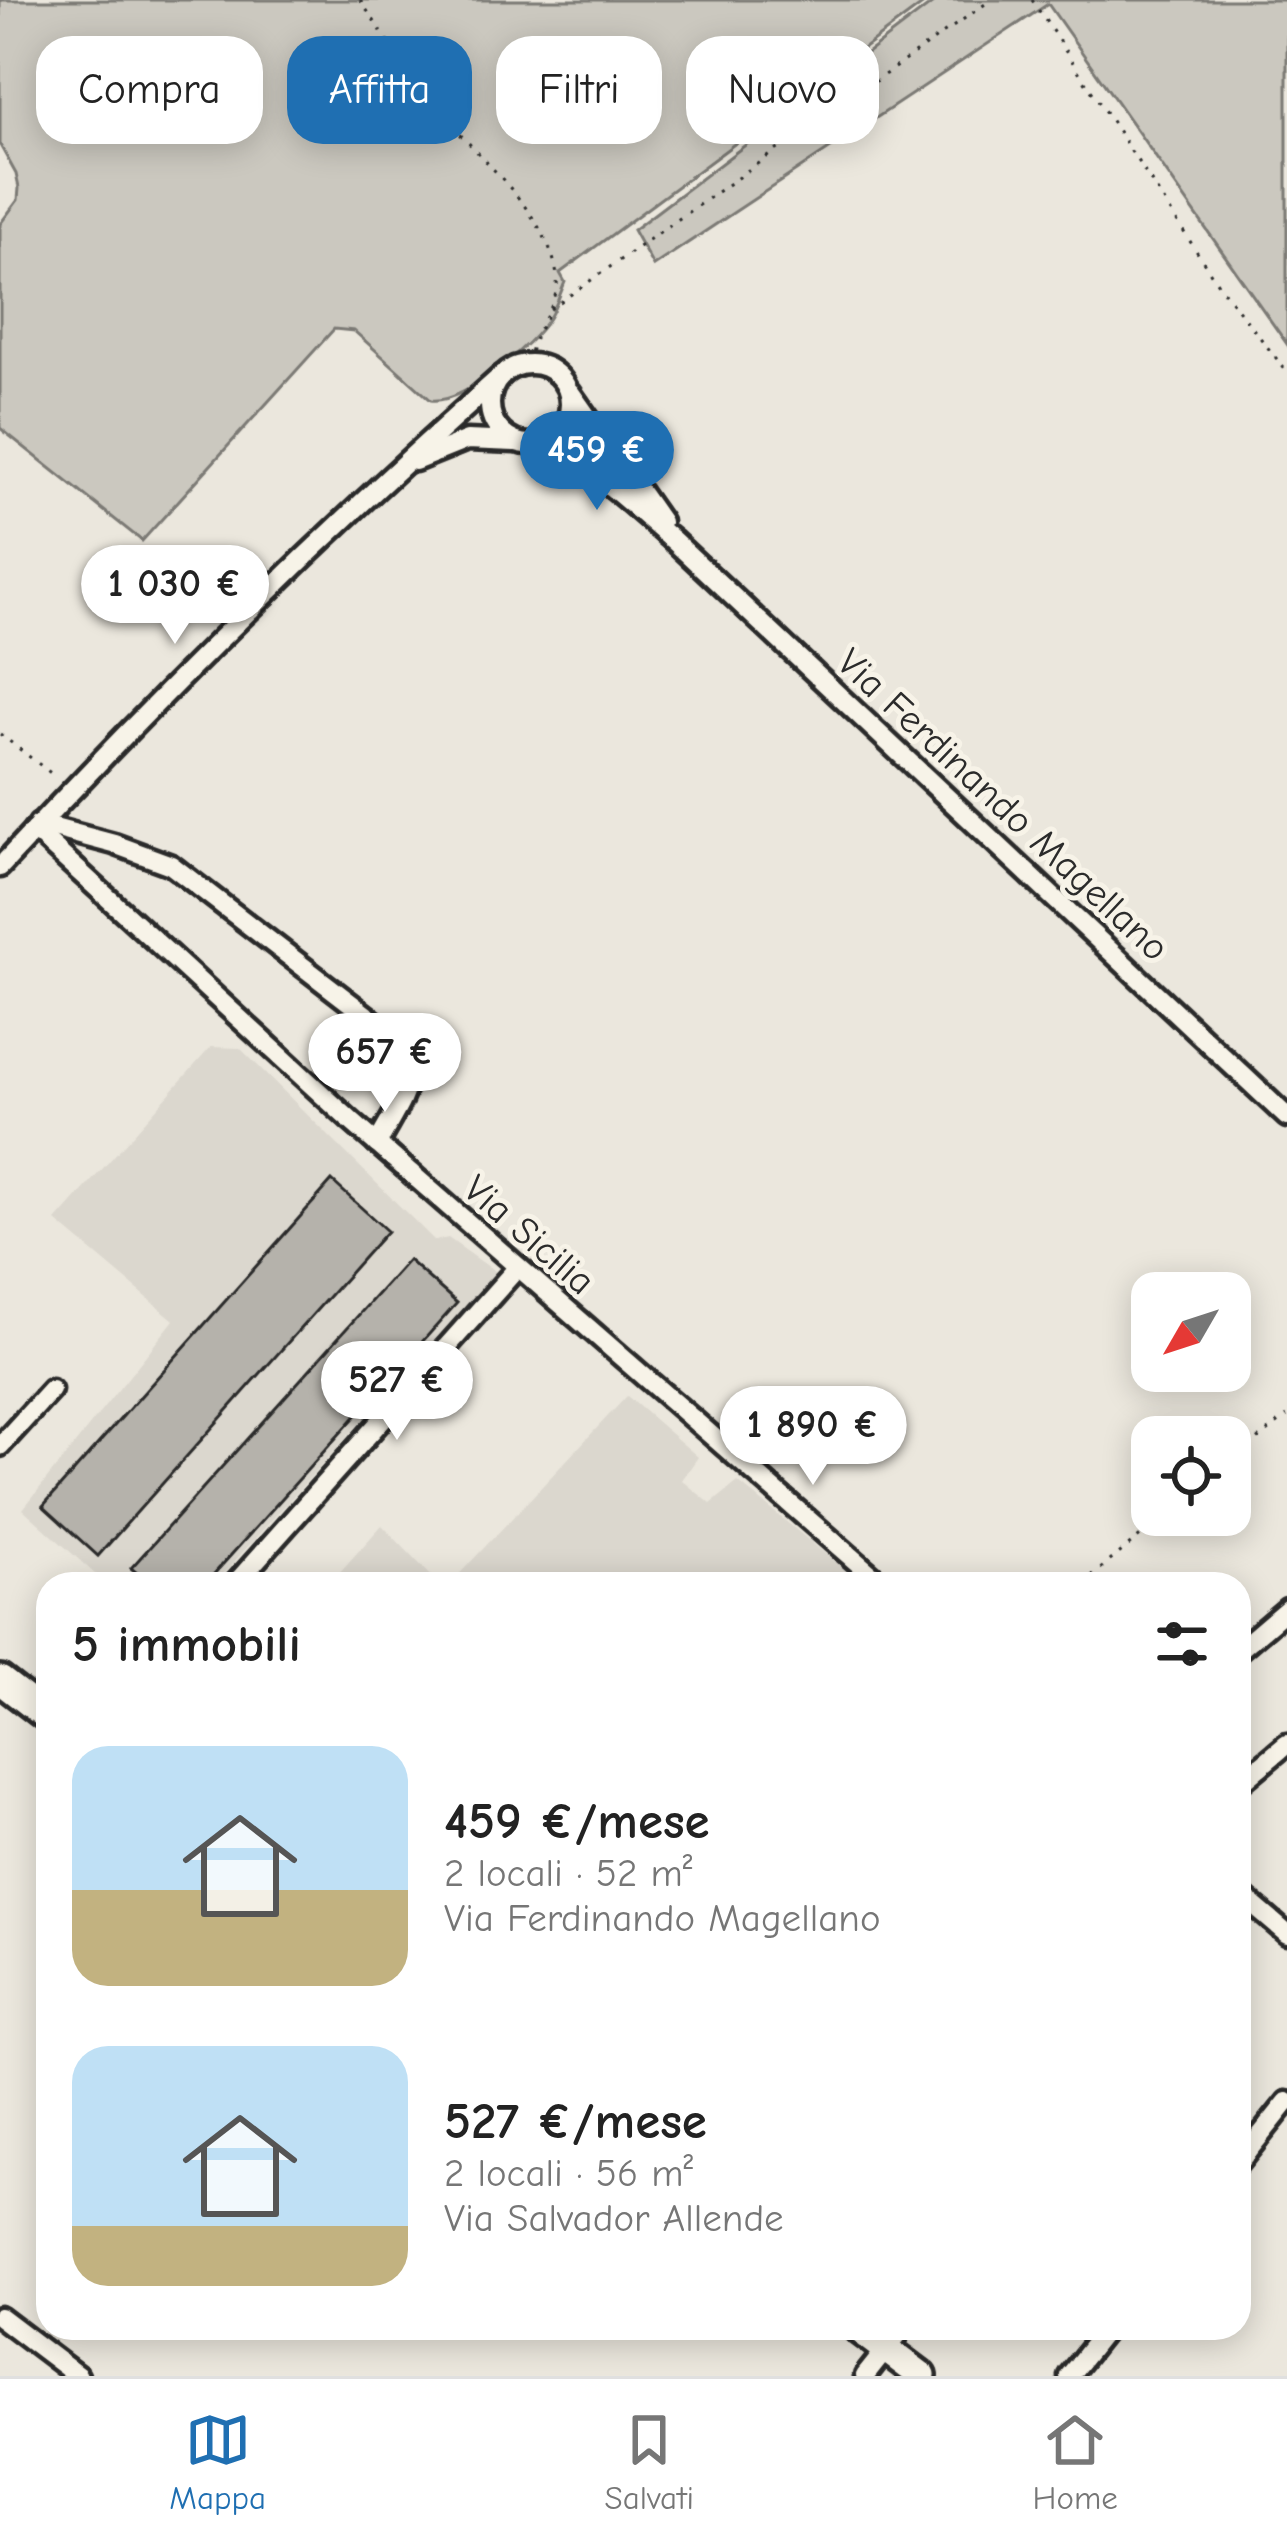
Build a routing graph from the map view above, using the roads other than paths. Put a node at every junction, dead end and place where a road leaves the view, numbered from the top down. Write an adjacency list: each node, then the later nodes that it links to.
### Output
1 (501, 376): 2 (street); 3 (street); 4 (street)
2 (568, 389): 3 (street); 5 (street, Via Ferdinando Magellano)
3 (523, 443): 4 (street); 5 (street, Via Ferdinando Magellano)
4 (394, 470): 6 (street)
5 (674, 541): 8 (street, Via Ferdinando Magellano)
6 (36, 827): 7 (street); 9 (street, Via Sicilia); 9 (street)
7 (0, 866)
8 (1287, 1118)
9 (377, 1144): 10 (street, Via Sicilia)
10 (518, 1267): 13 (street); 14 (street, Via Sicilia)
11 (51, 1390): 12 (street)
12 (0, 1446)
13 (246, 1572)
14 (869, 1572)
15 (1287, 1609): 16 (street)
16 (1251, 1640)
17 (0, 1680): 18 (street)
18 (36, 1708)
19 (1287, 1744): 20 (street)
20 (1251, 1774)
21 (1251, 1904): 22 (street)
22 (1287, 1934)
23 (1287, 2102): 24 (street)
24 (1251, 2147)
25 (0, 2317): 30 (street)
26 (42, 2340): 30 (street)
27 (894, 2340): 32 (street)
28 (896, 2340): 33 (street)
29 (1098, 2340): 34 (street)
30 (38, 2345): 31 (street)
31 (78, 2376)
32 (866, 2376)
33 (922, 2376)
34 (1069, 2376)

